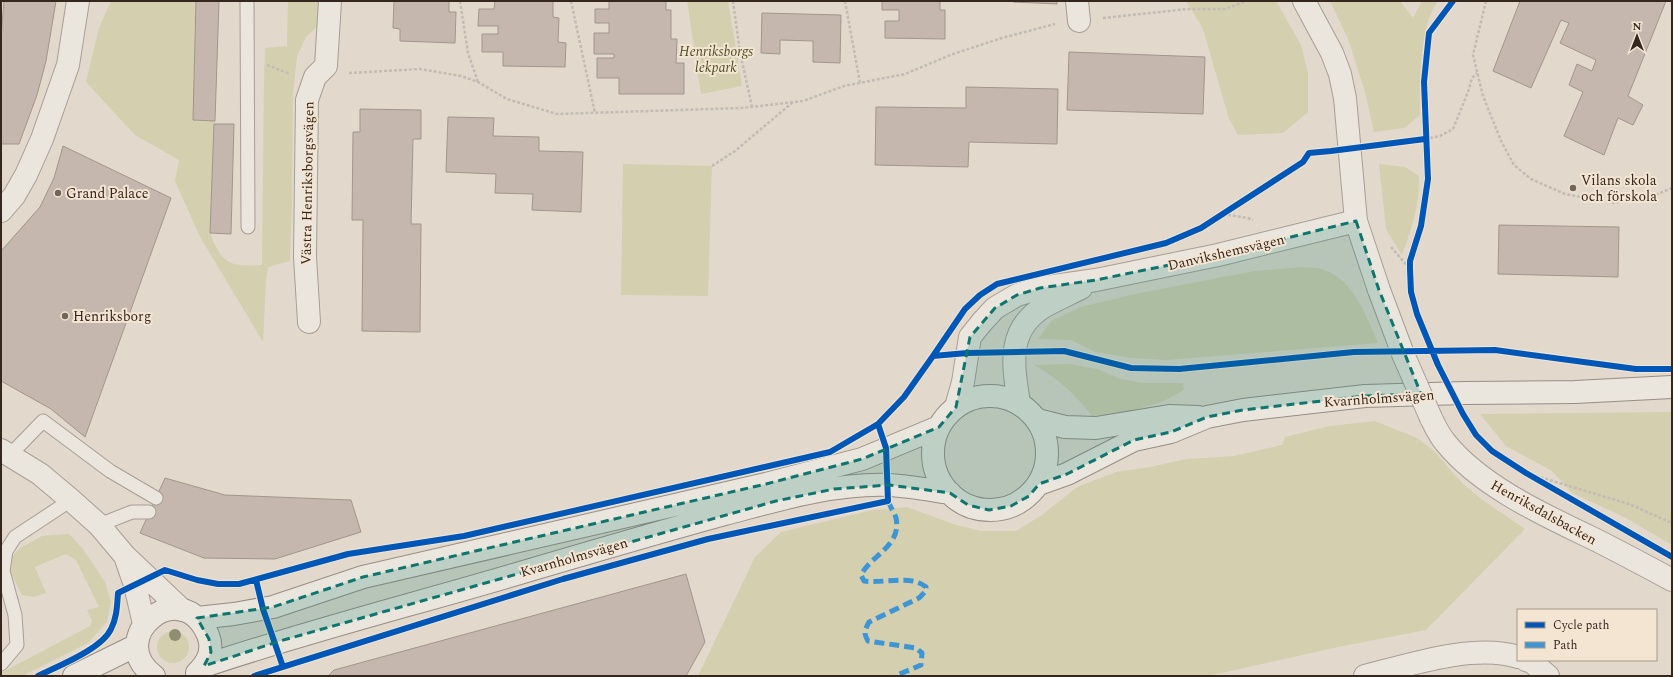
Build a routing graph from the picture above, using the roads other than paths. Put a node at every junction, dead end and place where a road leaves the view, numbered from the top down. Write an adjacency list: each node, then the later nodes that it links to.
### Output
1 (78, 1): 5 (street)
2 (247, 1): 7 (lane)
3 (330, 1): 9 (street, Västra Henriksborgsvägen)
4 (1304, 1): 6 (street)
5 (1, 211)
6 (1356, 221): 8 (street, Danvikshemsvägen); 24 (street, Henriksdalsbacken, bridge)
7 (248, 226)
8 (1096, 280): 11 (street, Danvikshemsvägen); 12 (street, Danvikshemsvägen)
9 (309, 322)
10 (1672, 387): 13 (street, Kvarnholmsvägen)
11 (1019, 403): 12 (street, Kvarnholmsvägen); 14 (street, Kvarnholmsvägen)
12 (956, 407): 15 (street, Kvarnholmsvägen)
13 (1207, 417): 14 (street, Kvarnholmsvägen); 17 (street, Kvarnholmsvägen)
14 (1037, 420): 17 (street, Kvarnholmsvägen)
15 (940, 427): 18 (street, Kvarnholmsvägen); 25 (street, Kvarnholmsvägen)
16 (5, 452): 19 (lane); 20 (street)
17 (1039, 484): 18 (street, Kvarnholmsvägen)
18 (950, 493): 31 (street, Kvarnholmsvägen)
19 (156, 498)
20 (71, 500): 22 (street); 30 (lane)
21 (149, 512): 22 (lane)
22 (99, 525): 23 (street)
23 (125, 556): 25 (street); 26 (street)
24 (1672, 580)
25 (190, 614): 26 (street, Kvarnholmsvägen); 31 (street)
26 (144, 624): 27 (street)
27 (137, 645): 32 (street); 33 (street)
28 (1517, 657): 34 (street)
29 (1529, 661): 35 (street)
30 (1, 664)
31 (199, 671)
32 (74, 676)
33 (154, 676)
34 (1365, 676)
35 (1548, 676)

